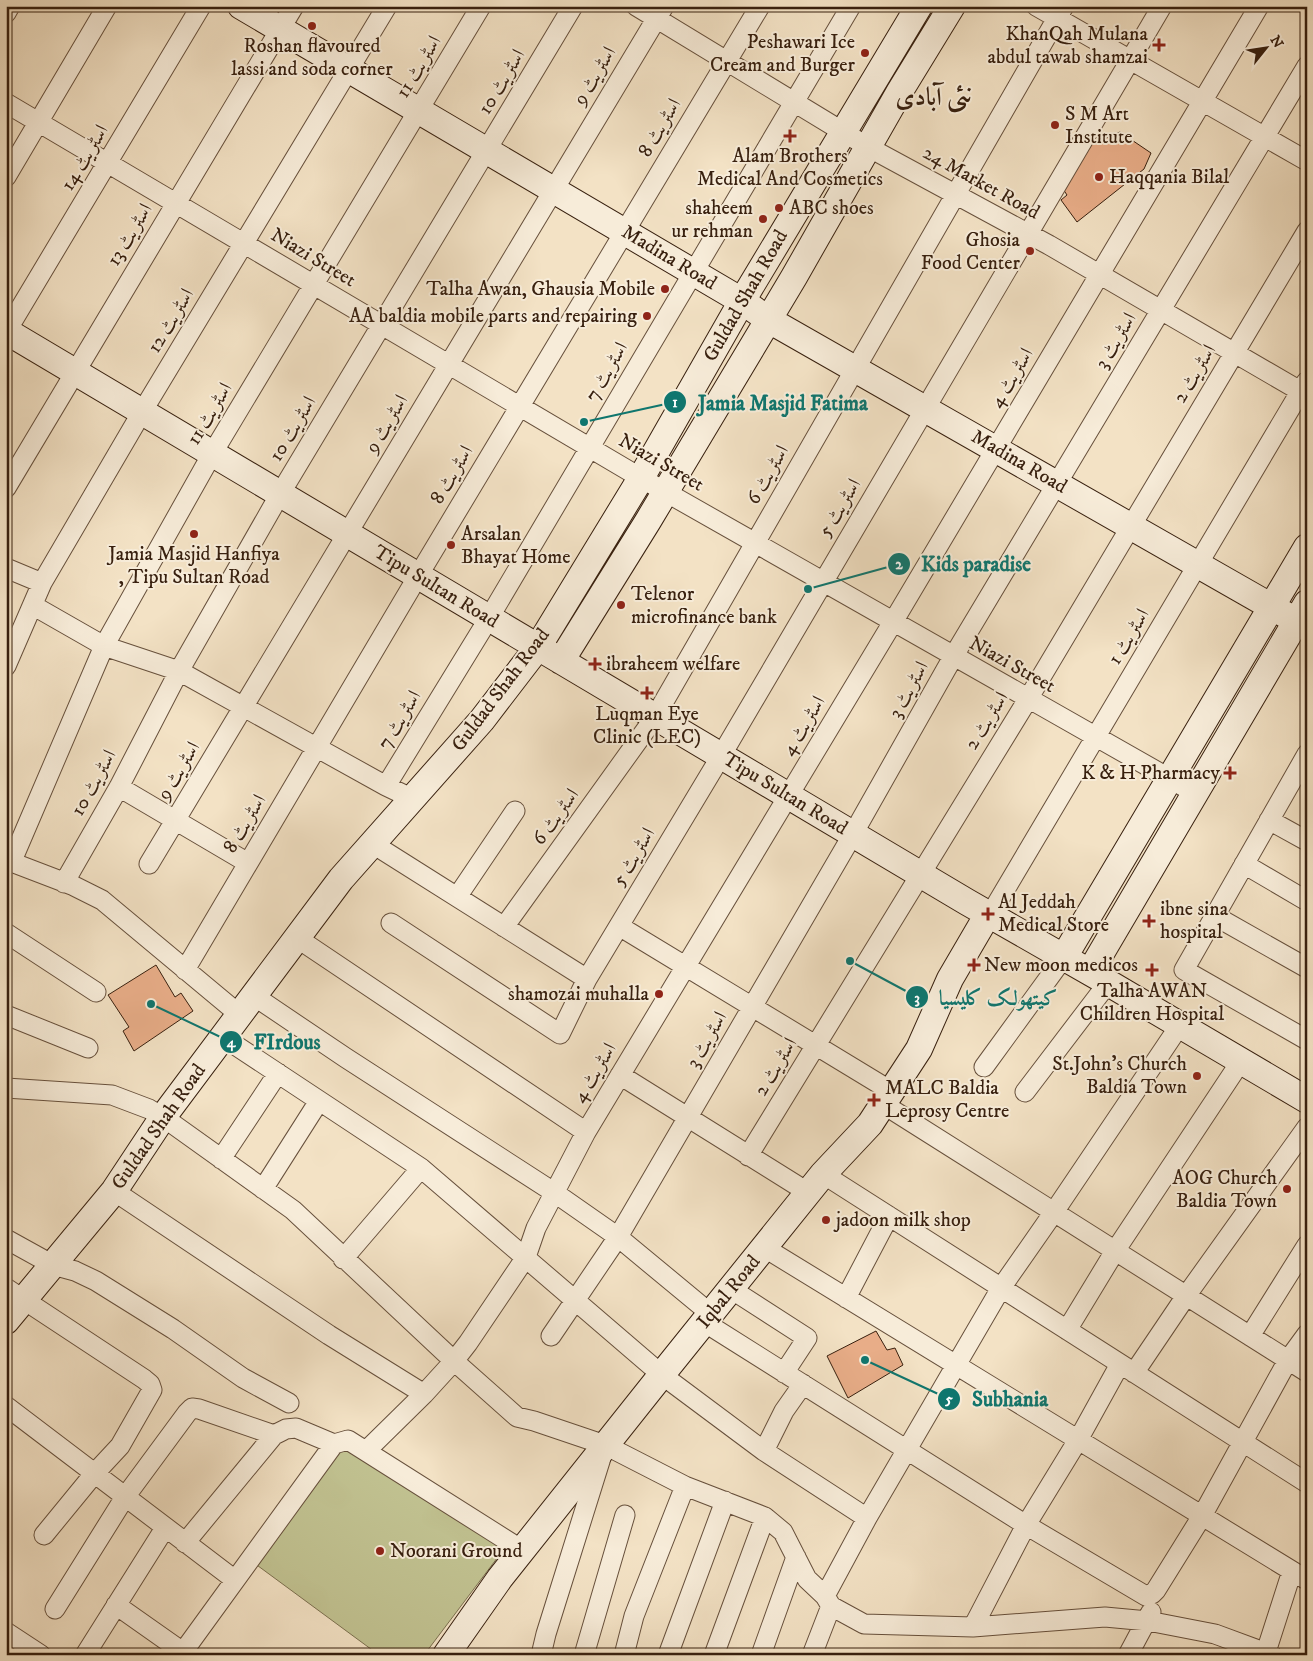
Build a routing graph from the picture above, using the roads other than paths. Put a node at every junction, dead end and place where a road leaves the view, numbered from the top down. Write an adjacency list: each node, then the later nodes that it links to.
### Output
1 (10, 6): 19 (street)
2 (107, 6): 29 (street)
3 (201, 6): 35 (street, اسٹریٹ 14)
4 (241, 6): 20 (street, Madina Road)
5 (294, 6): 20 (street, اسٹریٹ 13)
6 (387, 6): 24 (street, اسٹریٹ 12)
7 (481, 6): 28 (street, اسٹریٹ 11)
8 (574, 6): 33 (street, اسٹریٹ 10)
9 (636, 6): 17 (street, 24 Market Road)
10 (760, 6): 22 (street, اسٹریٹ 8)
11 (851, 6): 25 (street, اسٹریٹ 7)
12 (919, 6): 30 (street, Guldad Shah Road)
13 (952, 6): 32 (street, Guldad Shah Road)
14 (1036, 6): 18 (street)
15 (1162, 6): 21 (street, اسٹریٹ 5)
16 (1259, 6): 26 (street, اسٹریٹ 4)
17 (660, 12): 22 (street, 24 Market Road); 37 (street, اسٹریٹ 9)
18 (1061, 12): 21 (street); 38 (street, اسٹریٹ 6)
19 (6, 13)
20 (280, 29): 24 (street, Madina Road); 39 (street, اسٹریٹ 13)
21 (1130, 60): 26 (street); 42 (street, اسٹریٹ 5)
22 (727, 62): 25 (street, 24 Market Road); 40 (street, اسٹریٹ 8)
23 (1307, 66): 31 (street, اسٹریٹ 3)
24 (349, 69): 28 (street, Madina Road); 43 (street, اسٹریٹ 12)
25 (794, 102): 30 (street, 24 Market Road); 44 (street, اسٹریٹ 7)
26 (1202, 102): 31 (street); 45 (street, اسٹریٹ 4)
27 (6, 103): 29 (street, Niazi Street)
28 (420, 110): 33 (street, Madina Road); 46 (street, اسٹریٹ 11)
29 (39, 122): 35 (street, Niazi Street); 36 (street)
30 (842, 132): 32 (street, 24 Market Road); 47 (street, Guldad Shah Road)
31 (1264, 138): 34 (street); 48 (street, اسٹریٹ 3)
32 (868, 147): 38 (street, 24 Market Road); 49 (street, Guldad Shah Road)
33 (488, 150): 37 (street, Madina Road); 50 (street, اسٹریٹ 10)
34 (1307, 161)
35 (108, 163): 39 (street, Niazi Street); 51 (street, اسٹریٹ 14)
36 (6, 177)
37 (554, 189): 40 (street, Madina Road); 53 (street, اسٹریٹ 9)
38 (956, 195): 42 (street, 24 Market Road); 54 (street, اسٹریٹ 6)
39 (176, 203): 43 (street, Niazi Street); 55 (street, اسٹریٹ 13)
40 (624, 231): 44 (street, Madina Road); 57 (street, اسٹریٹ 8)
41 (1307, 231): 52 (street, اسٹریٹ 2)
42 (1027, 234): 45 (street, 24 Market Road); 58 (street, اسٹریٹ 5)
43 (244, 243): 46 (street, Niazi Street); 59 (street, اسٹریٹ 12)
44 (693, 272): 47 (street, Madina Road); 60 (street, اسٹریٹ 7)
45 (1099, 275): 48 (street, 24 Market Road); 61 (street, اسٹریٹ 4)
46 (314, 285): 50 (street, Niazi Street); 62 (street, اسٹریٹ 11)
47 (742, 301): 49 (street, Madina Road); 63 (street, Guldad Shah Road)
48 (1160, 310): 52 (street, 24 Market Road); 64 (street, اسٹریٹ 3)
49 (769, 320): 54 (street, Madina Road); 66 (street, Guldad Shah Road)
50 (382, 325): 53 (street, Niazi Street); 67 (street, اسٹریٹ 10)
51 (6, 332): 55 (street, Tipu Sultan Road)
52 (1234, 353): 56 (street, 24 Market Road); 68 (street, اسٹریٹ 2)
53 (449, 364): 57 (street, Niazi Street); 69 (street, اسٹریٹ 9)
54 (855, 369): 58 (street, Madina Road); 70 (street, اسٹریٹ 6)
55 (75, 372): 59 (street, Tipu Sultan Road); 65 (street, اسٹریٹ 13)
56 (1305, 389): 72 (street, اسٹریٹ 1)
57 (519, 406): 60 (street, Niazi Street); 74 (street, اسٹریٹ 8)
58 (924, 408): 61 (street, Madina Road); 75 (street, اسٹریٹ 5)
59 (142, 412): 62 (street, Tipu Sultan Road); 76 (street, اسٹریٹ 12)
60 (589, 447): 63 (street, Niazi Street); 80 (street, اسٹریٹ 7)
61 (996, 449): 64 (street, Madina Road); 81 (street, اسٹریٹ 4)
62 (212, 454): 67 (street, Tipu Sultan Road); 82 (street, اسٹریٹ 11)
63 (641, 478): 66 (street, Niazi Street); 83 (street, Guldad Shah Road)
64 (1056, 484): 68 (street, Madina Road); 84 (street, اسٹریٹ 3)
65 (6, 488)
66 (666, 491): 70 (street, Niazi Street); 85 (street, Guldad Shah Road)
67 (280, 494): 69 (street, Tipu Sultan Road); 87 (street, اسٹریٹ 10)
68 (1130, 527): 72 (street, Madina Road); 88 (street, اسٹریٹ 2)
69 (348, 534): 74 (street, Tipu Sultan Road); 89 (street, اسٹریٹ 9)
70 (755, 543): 75 (street, Niazi Street); 90 (street, اسٹریٹ 6)
71 (1307, 547): 78 (street)
72 (1198, 565): 78 (street, Madina Road); 91 (street, اسٹریٹ 1)
73 (6, 568): 76 (street)
74 (418, 576): 80 (street, Tipu Sultan Road); 92 (street, اسٹریٹ 8)
75 (822, 582): 81 (street, Niazi Street); 93 (street, اسٹریٹ 5)
76 (42, 583): 77 (street, اسٹریٹ 12)
77 (34, 606): 82 (street); 86 (street, اسٹریٹ 12)
78 (1271, 607): 79 (street, Madina Road); 95 (street)
79 (1303, 617): 98 (street)
80 (489, 618): 83 (street, Tipu Sultan Road); 96 (street, اسٹریٹ 7)
81 (893, 622): 84 (street, Niazi Street); 99 (street, اسٹریٹ 4)
82 (104, 646): 87 (street); 107 (street, اسٹریٹ 11)
83 (538, 647): 85 (street, Tipu Sultan Road); 100 (street, Guldad Shah Road)
84 (953, 657): 88 (street, Niazi Street); 104 (street, اسٹریٹ 3)
85 (561, 661): 90 (street, Tipu Sultan Road)
86 (6, 666)
87 (179, 671): 89 (street); 97 (street, اسٹریٹ 10)
88 (1028, 699): 91 (street, Niazi Street); 111 (street, اسٹریٹ 2)
89 (244, 706): 92 (street); 102 (street, اسٹریٹ 9)
90 (655, 717): 93 (street, Tipu Sultan Road); 119 (street, اسٹریٹ 6)
91 (1096, 737): 95 (street, Niazi Street); 115 (street, اسٹریٹ 1)
92 (317, 747): 96 (street); 108 (street, اسٹریٹ 8)
93 (721, 756): 99 (street, Tipu Sultan Road); 118 (street, اسٹریٹ 5)
94 (1305, 762): 103 (street)
95 (1170, 779): 98 (street, Niazi Street); 122 (street)
96 (386, 786): 100 (street)
97 (119, 787): 102 (street); 112 (street, اسٹریٹ 10)
98 (1195, 793): 126 (street)
99 (788, 796): 104 (street, Tipu Sultan Road); 123 (street, اسٹریٹ 4)
100 (413, 799): 106 (street, Guldad Shah Road)
101 (515, 811): 113 (street)
102 (176, 820): 108 (street); 109 (street, اسٹریٹ 9)
103 (1269, 820): 105 (street); 110 (street)
104 (853, 834): 111 (street, Tipu Sultan Road); 130 (street, اسٹریٹ 3)
105 (1307, 841)
106 (373, 844): 113 (street); 121 (street, Guldad Shah Road)
107 (9, 862): 112 (street)
108 (248, 862): 125 (street, اسٹریٹ 8)
109 (149, 864)
110 (1244, 864): 114 (street); 116 (street)
111 (920, 874): 115 (street, Tipu Sultan Road); 135 (street, اسٹریٹ 2)
112 (64, 883): 125 (street)
113 (457, 897): 119 (street)
114 (1307, 900)
115 (989, 915): 122 (street, Tipu Sultan Road); 143 (street, Iqbal Road)
116 (1215, 916): 124 (street); 134 (street)
117 (391, 923): 127 (street, اسٹریٹ 5)
118 (619, 926): 123 (street); 127 (street, اسٹریٹ 5)
119 (504, 927): 127 (street)
120 (6, 933): 128 (street)
121 (297, 938): 129 (street, Guldad Shah Road); 149 (street)
122 (1064, 957): 126 (street, Tipu Sultan Road); 138 (street)
123 (686, 966): 130 (street); 140 (street, اسٹریٹ 4)
124 (1307, 968)
125 (185, 970): 129 (street)
126 (1099, 978): 132 (street, Tipu Sultan Road); 142 (street)
127 (587, 979)
128 (96, 992)
129 (247, 1006): 133 (street, Guldad Shah Road); 156 (street)
130 (752, 1007): 135 (street); 147 (street, اسٹریٹ 3)
131 (6, 1015): 136 (street)
132 (1180, 1025): 137 (street, Tipu Sultan Road); 157 (street)
133 (224, 1037): 139 (street); 146 (street, Guldad Shah Road)
134 (1307, 1040)
135 (815, 1045): 143 (street); 150 (street, اسٹریٹ 2)
136 (88, 1048)
137 (1240, 1061): 145 (street, Tipu Sultan Road); 163 (street)
138 (984, 1067)
139 (278, 1073): 144 (street); 151 (street)
140 (620, 1074): 147 (street); 149 (street, اسٹریٹ 4)
141 (6, 1088): 146 (street)
142 (1025, 1092)
143 (887, 1098): 153 (street, Iqbal Road); 157 (street)
144 (319, 1100): 152 (street); 154 (street)
145 (1307, 1100)
146 (163, 1117): 151 (street); 155 (street, Guldad Shah Road)
147 (688, 1117): 150 (street); 159 (street, اسٹریٹ 3)
148 (1307, 1127): 170 (street)
149 (586, 1132): 156 (street, اسٹریٹ 4)
150 (748, 1156): 153 (street)
151 (221, 1158): 154 (street)
152 (421, 1168): 164 (street); 165 (street)
153 (816, 1184): 158 (street); 162 (street, Iqbal Road)
154 (263, 1189): 165 (street)
155 (114, 1191): 166 (street, Guldad Shah Road); 187 (street)
156 (555, 1192): 159 (street); 164 (street, اسٹریٹ 4)
157 (1054, 1212): 163 (street); 167 (street)
158 (889, 1216): 167 (street); 171 (street)
159 (618, 1237): 172 (street, اسٹریٹ 3); 173 (street)
160 (6, 1239): 166 (street)
161 (1307, 1245): 178 (street)
162 (765, 1248): 168 (street, Iqbal Road); 171 (street)
163 (1115, 1251): 170 (street); 175 (street)
164 (526, 1256): 172 (street); 180 (street, اسٹریٹ 4)
165 (343, 1259): 180 (street)
166 (52, 1265): 169 (street, Guldad Shah Road); 188 (street)
167 (1000, 1288): 175 (street); 181 (street)
168 (731, 1289): 173 (street, Iqbal Road); 183 (street)
169 (15, 1293): 174 (street, Guldad Shah Road); 198 (street)
170 (1186, 1296): 178 (street); 182 (street)
171 (846, 1298): 181 (street)
172 (575, 1300): 177 (street, اسٹریٹ 3); 185 (street)
173 (707, 1318): 183 (street); 185 (street, Iqbal Road)
174 (6, 1321)
175 (1068, 1330): 182 (street)
176 (1307, 1334): 179 (street)
177 (551, 1336)
178 (1250, 1336): 179 (street)
179 (1288, 1360): 184 (street); 192 (street)
180 (454, 1361): 187 (street, اسٹریٹ 4); 194 (street)
181 (956, 1365): 191 (street); 196 (street)
182 (1127, 1368): 191 (street); 192 (street)
183 (784, 1372): 186 (street)
184 (1307, 1372)
185 (662, 1375): 194 (street, Iqbal Road); 195 (street)
186 (803, 1384): 195 (street); 196 (street)
187 (424, 1394): 197 (street, اسٹریٹ 4)
188 (289, 1403)
189 (6, 1406): 198 (street)
190 (274, 1436): 193 (street); 201 (street); 210 (street)
191 (1078, 1440): 204 (street); 207 (street)
192 (1242, 1442): 199 (street); 204 (street)
193 (334, 1444): 197 (street); 214 (street)
194 (605, 1445): 200 (street); 211 (street, Iqbal Road); 227 (street)
195 (764, 1450): 206 (street)
196 (906, 1450): 206 (street); 207 (street)
197 (366, 1451): 211 (street)
198 (94, 1474): 201 (street); 209 (street)
199 (1307, 1483)
200 (685, 1486): 202 (street); 229 (street)
201 (125, 1497): 208 (street); 218 (street)
202 (725, 1501): 205 (street); 230 (street)
203 (625, 1515): 228 (street)
204 (1202, 1516): 213 (street); 215 (street)
205 (765, 1517): 212 (street); 231 (street)
206 (867, 1518): 216 (street)
207 (1026, 1525): 215 (street); 220 (street)
208 (165, 1528): 210 (street); 217 (street)
209 (44, 1535)
210 (185, 1543): 214 (street)
211 (522, 1550): 226 (street, Iqbal Road)
212 (796, 1556): 216 (street); 232 (street)
213 (1299, 1575): 223 (street)
214 (235, 1580): 222 (street)
215 (1152, 1594): 219 (street)
216 (828, 1601): 220 (street); 233 (street)
217 (116, 1605): 222 (street); 225 (street)
218 (55, 1609)
219 (1148, 1621): 220 (street); 223 (street); 234 (street)
220 (973, 1627)
221 (6, 1632): 224 (street)
222 (185, 1654)
223 (1267, 1654)
224 (41, 1655)
225 (85, 1655)
226 (446, 1655)
227 (541, 1655)
228 (584, 1655)
229 (624, 1655)
230 (668, 1655)
231 (714, 1655)
232 (761, 1655)
233 (812, 1655)
234 (1128, 1655)

